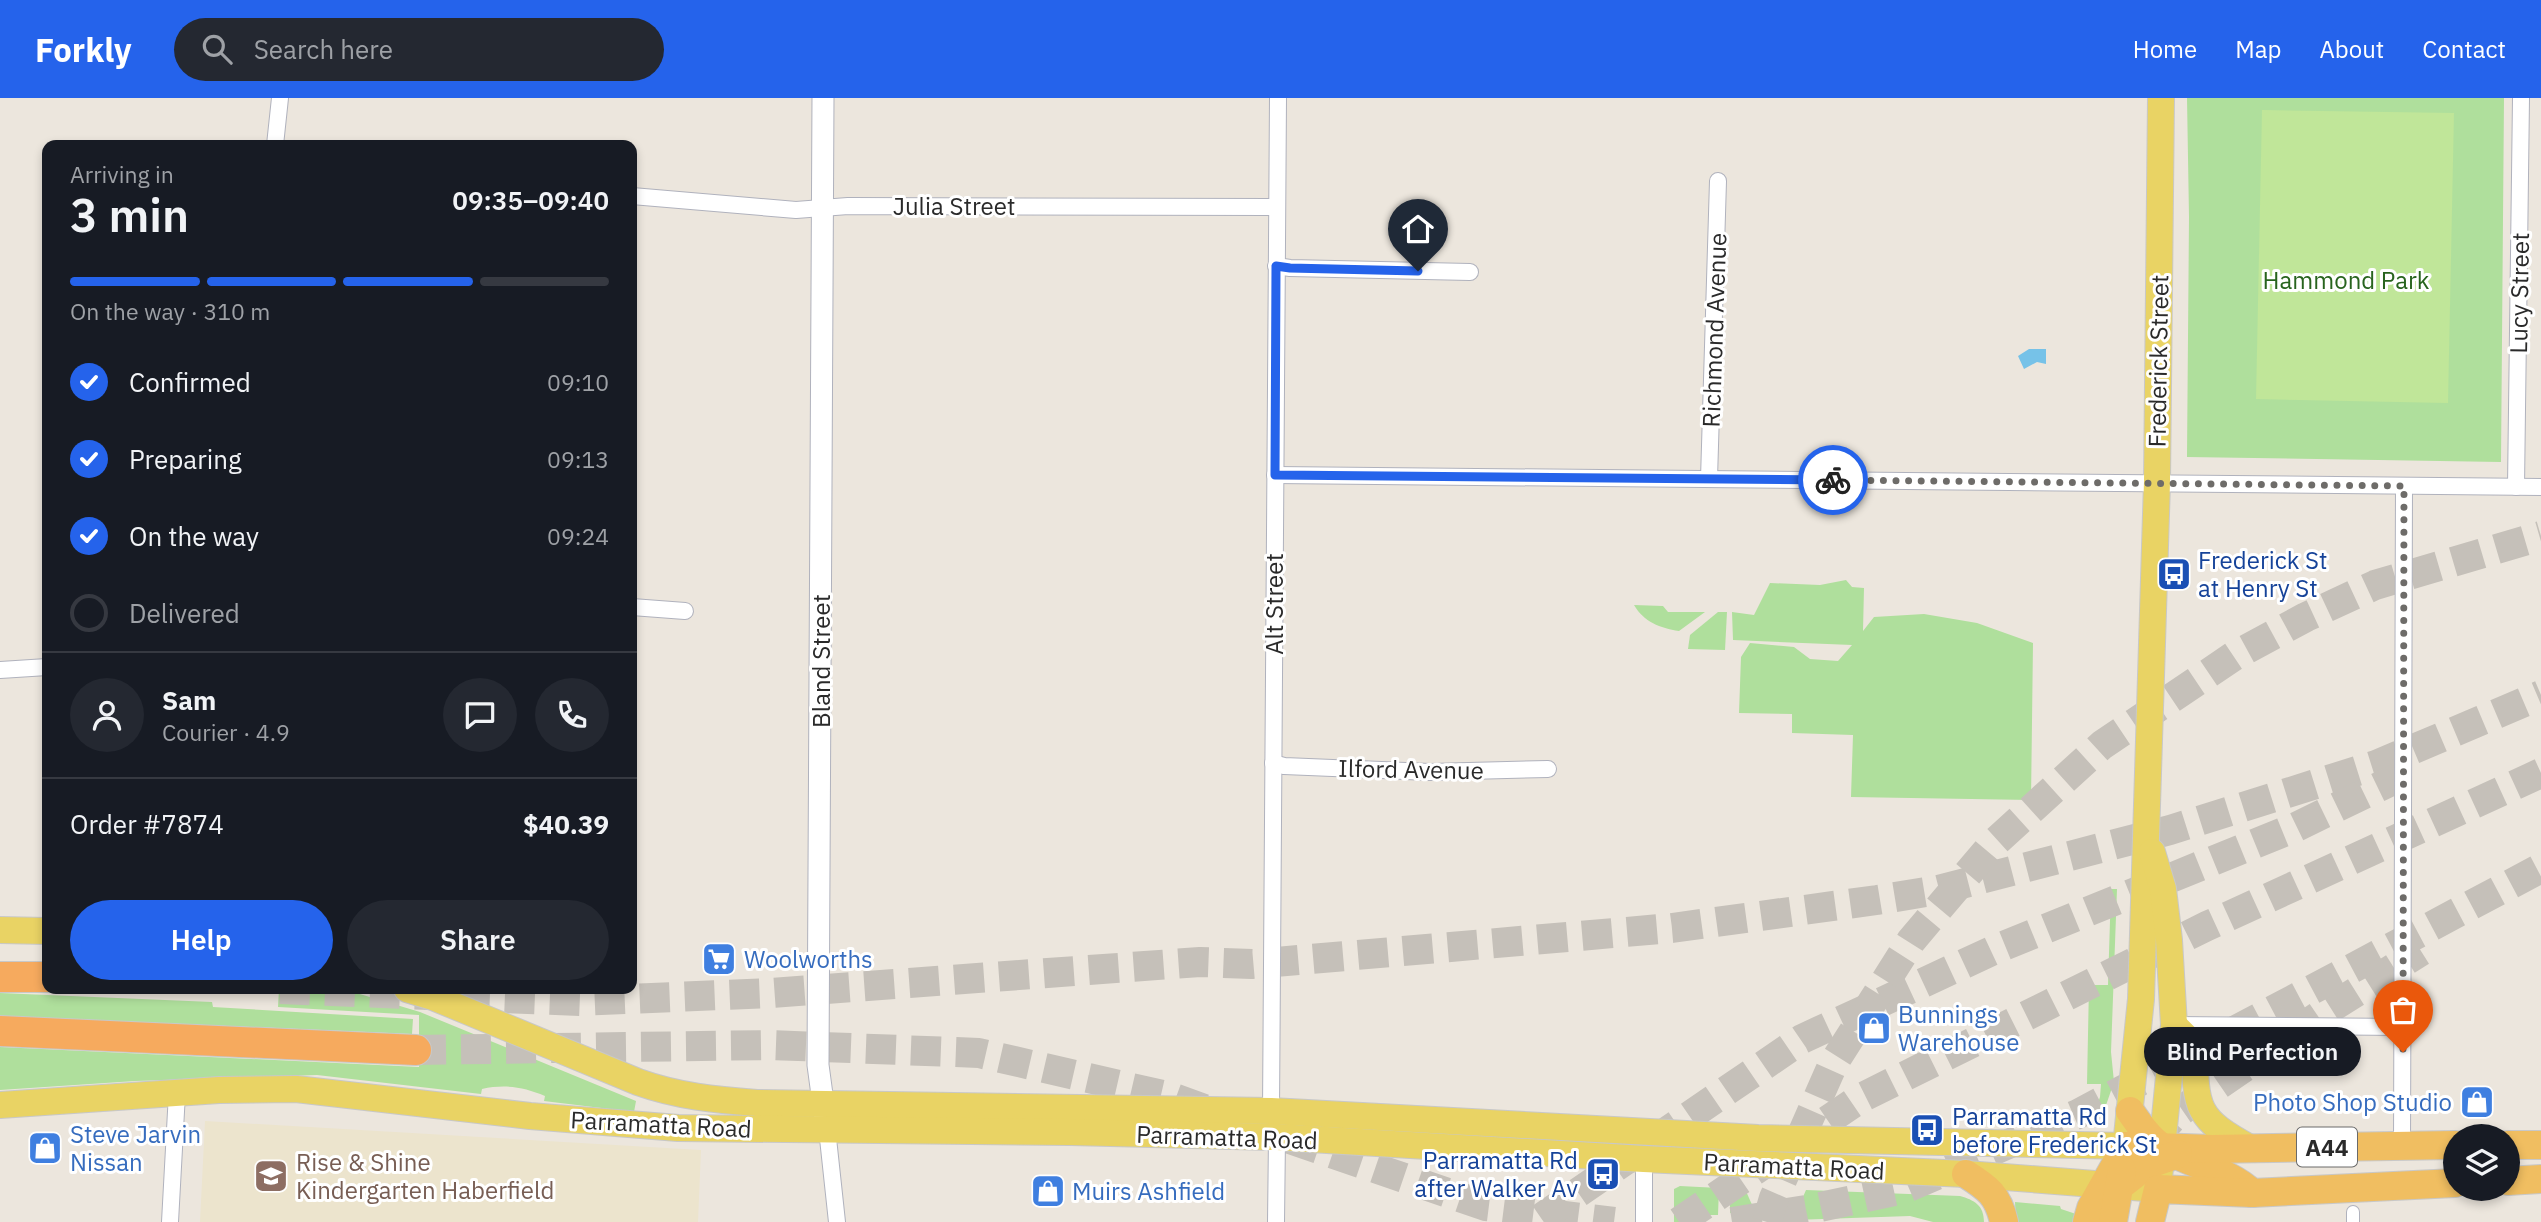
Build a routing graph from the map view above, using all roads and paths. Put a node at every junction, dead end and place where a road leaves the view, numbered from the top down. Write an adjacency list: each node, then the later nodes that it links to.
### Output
1 (280, 98): 6 (street)
2 (823, 98): 9 (street, Bland Street)
3 (1278, 98): 10 (street, Alt Street)
4 (2161, 98): 15 (main road, Frederick Street)
5 (2521, 98): 17 (street, Lucy Street)
6 (276, 140)
7 (1718, 181): 14 (street, Richmond Avenue)
8 (637, 196): 9 (street, Julia Street)
9 (823, 207): 10 (street, Julia Street); 39 (street, Bland Street)
10 (1276, 207): 11 (street, Alt Street)
11 (1276, 266): 12 (street); 13 (street, Alt Street)
12 (1470, 272)
13 (1275, 475): 14 (street); 23 (street, Alt Street)
14 (1709, 479): 15 (street)
15 (2157, 482): 16 (street); 25 (main road, Frederick Street)
16 (2404, 486): 17 (street); 32 (street)
17 (2516, 487): 18 (street)
18 (2541, 487)
19 (637, 607): 20 (street)
20 (685, 611)
21 (42, 667): 22 (street)
22 (0, 670)
23 (1273, 763): 24 (street, Ilford Avenue); 37 (street, Alt Street)
24 (1548, 769)
25 (2146, 834): 31 (main road, Frederick Street); 38 (main road, Frederick Street)
26 (0, 930): 27 (main road)
27 (42, 931)
28 (0, 977): 29 (highway)
29 (42, 977)
30 (423, 994): 39 (main road, Parramatta Road)
31 (2174, 1025): 32 (street); 46 (main road); 47 (main road, Frederick Street)
32 (2403, 1027): 41 (street)
33 (0, 1031): 34 (highway)
34 (416, 1050)
35 (177, 1093): 36 (main road, Parramatta Road); 39 (main road, Parramatta Road); 56 (street)
36 (0, 1105)
37 (1271, 1111): 39 (main road, Parramatta Road); 45 (main road, Parramatta Road)
38 (2130, 1111): 45 (main road, Frederick Street); 47 (highway)
39 (825, 1116): 40 (main road, Parramatta Road); 57 (street, Bland Street)
40 (1277, 1137): 48 (main road, Parramatta Road); 58 (street)
41 (2402, 1145): 42 (highway, Parramatta Road / A44); 46 (highway, Parramatta Road / A44)
42 (2443, 1145)
43 (2520, 1145): 44 (highway)
44 (2541, 1145)
45 (2126, 1146): 47 (highway, Parramatta Road); 53 (highway)
46 (2252, 1149): 47 (highway, Parramatta Road / A44)
47 (2166, 1154): 53 (highway); 54 (main road, Frederick Street); 55 (highway)
48 (1644, 1159): 49 (main road, Parramatta Road); 59 (street)
49 (1966, 1174): 53 (main road, Parramatta Road); 60 (highway)
50 (2541, 1179): 51 (highway)
51 (2520, 1180)
52 (2443, 1184): 55 (highway, Parramatta Road / A44)
53 (2112, 1185): 54 (main road, Parramatta Road); 61 (highway); 62 (highway)
54 (2158, 1189): 55 (highway, Parramatta Road / A44); 63 (highway)
55 (2252, 1194)
56 (170, 1222)
57 (837, 1222)
58 (1276, 1222)
59 (1644, 1222)
60 (2004, 1222)
61 (2087, 1222)
62 (2113, 1222)
63 (2150, 1222)

